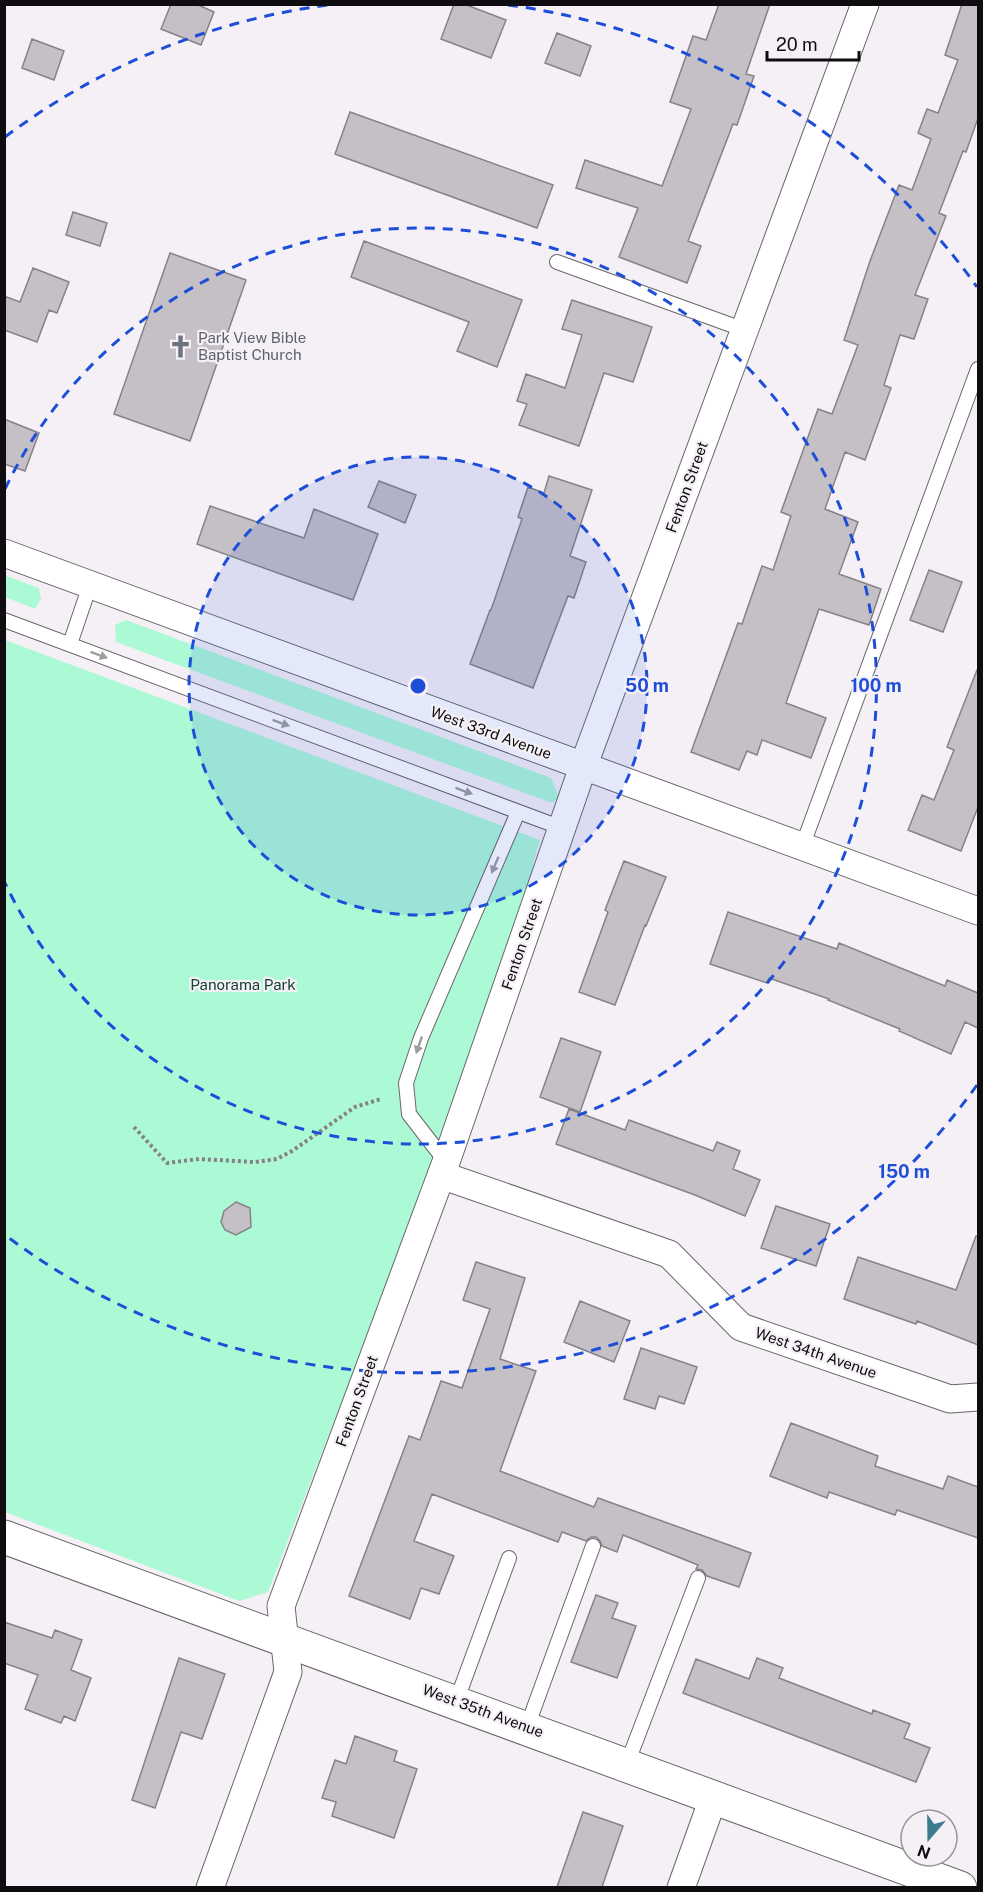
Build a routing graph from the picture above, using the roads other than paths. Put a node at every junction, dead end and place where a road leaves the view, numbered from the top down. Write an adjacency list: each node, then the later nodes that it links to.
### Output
1 (865, 4): 3 (street, Fenton Street)
2 (557, 262): 3 (lane)
3 (745, 330): 9 (street, Fenton Street)
4 (978, 369): 12 (lane)
5 (4, 553): 6 (street, West 33rd Avenue)
6 (90, 585): 8 (lane); 9 (street, West 33rd Avenue)
7 (4, 620): 8 (lane)
8 (70, 644): 10 (lane, one-way to 10)
9 (583, 767): 11 (street, Fenton Street); 12 (street, West 33rd Avenue)
10 (518, 812): 11 (lane); 14 (lane, one-way to 14)
11 (562, 828): 14 (street, Fenton Street)
12 (802, 847): 13 (street, West 33rd Avenue)
13 (978, 912)
14 (444, 1169): 15 (street, West 34th Avenue); 20 (street, Fenton Street)
15 (978, 1397)
16 (4, 1537): 20 (street, West 35th Avenue)
17 (593, 1546): 22 (lane)
18 (509, 1558): 21 (lane)
19 (698, 1578): 23 (lane)
20 (284, 1639): 21 (street, West 35th Avenue); 25 (street, Fenton Street)
21 (456, 1702): 22 (street, West 35th Avenue)
22 (527, 1728): 23 (street, West 35th Avenue)
23 (627, 1764): 24 (street, West 35th Avenue)
24 (714, 1796): 26 (street); 27 (street, West 35th Avenue)
25 (210, 1887)
26 (681, 1887)
27 (960, 1887)

